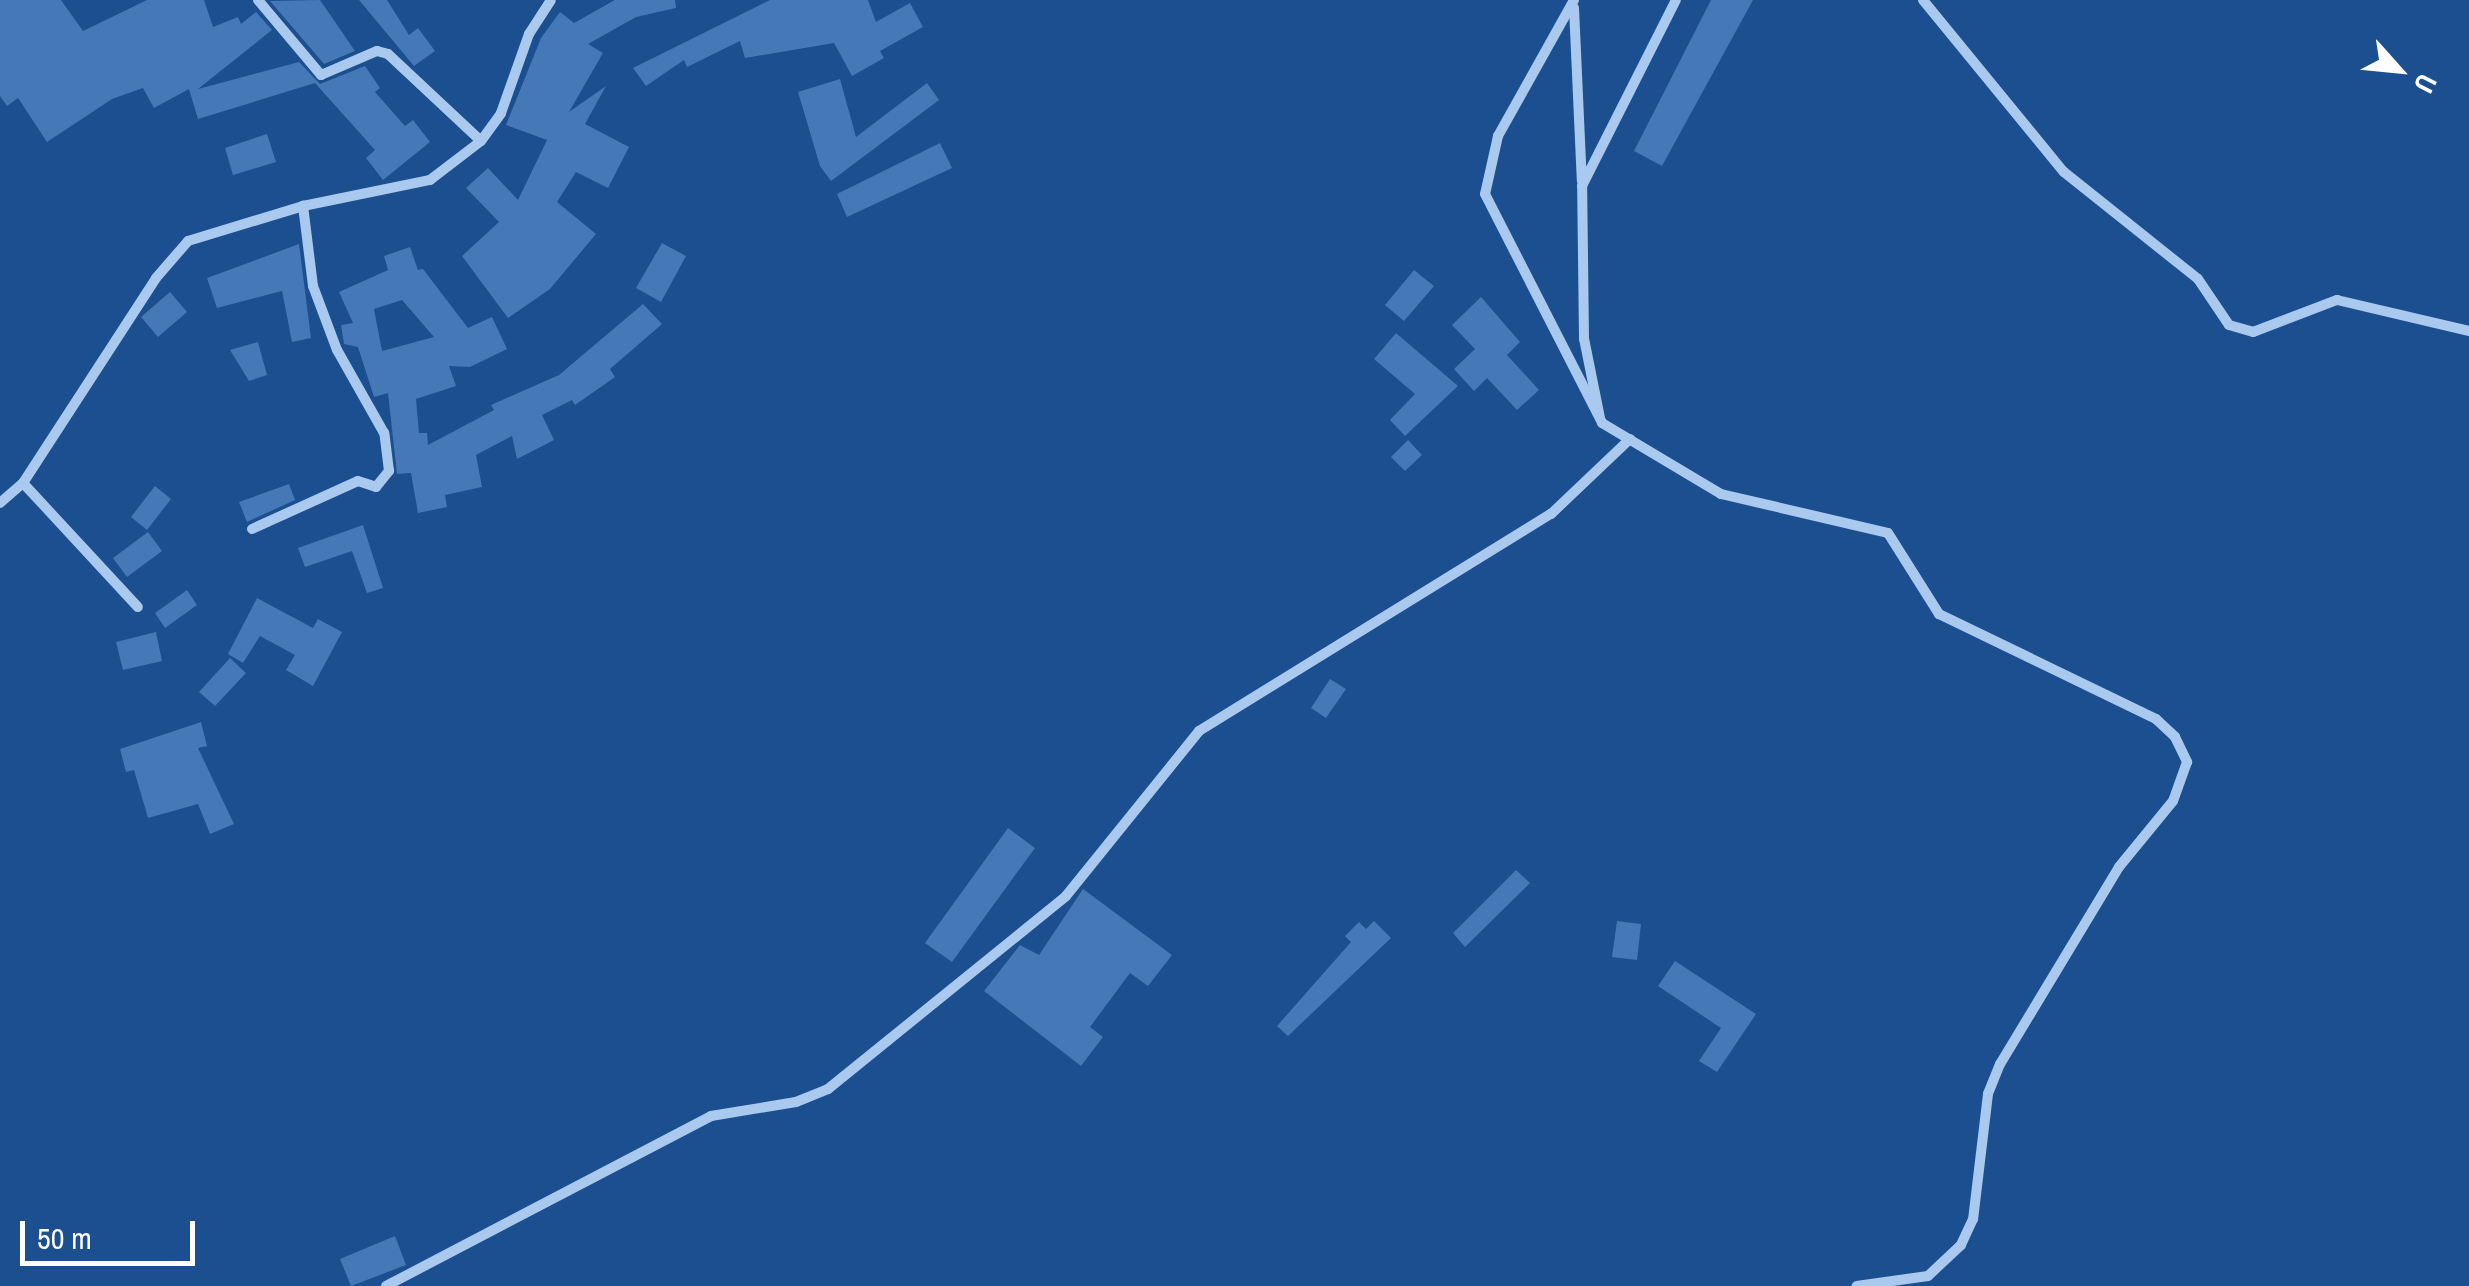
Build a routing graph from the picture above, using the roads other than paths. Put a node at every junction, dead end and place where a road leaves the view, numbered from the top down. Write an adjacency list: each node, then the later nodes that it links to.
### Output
1 (258, 0): 6 (street)
2 (551, 0): 6 (street)
3 (1676, 0): 7 (street)
4 (1923, 0): 9 (street)
5 (1574, 4): 7 (street); 10 (street)
6 (481, 141): 8 (street)
7 (1582, 186): 10 (street)
8 (302, 206): 12 (street); 14 (street)
9 (2469, 331)
10 (1602, 424): 11 (street)
11 (1630, 439): 16 (street); 17 (street)
12 (23, 483): 13 (street); 15 (street)
13 (0, 503)
14 (252, 529)
15 (138, 607)
16 (386, 1286)
17 (1857, 1286)

